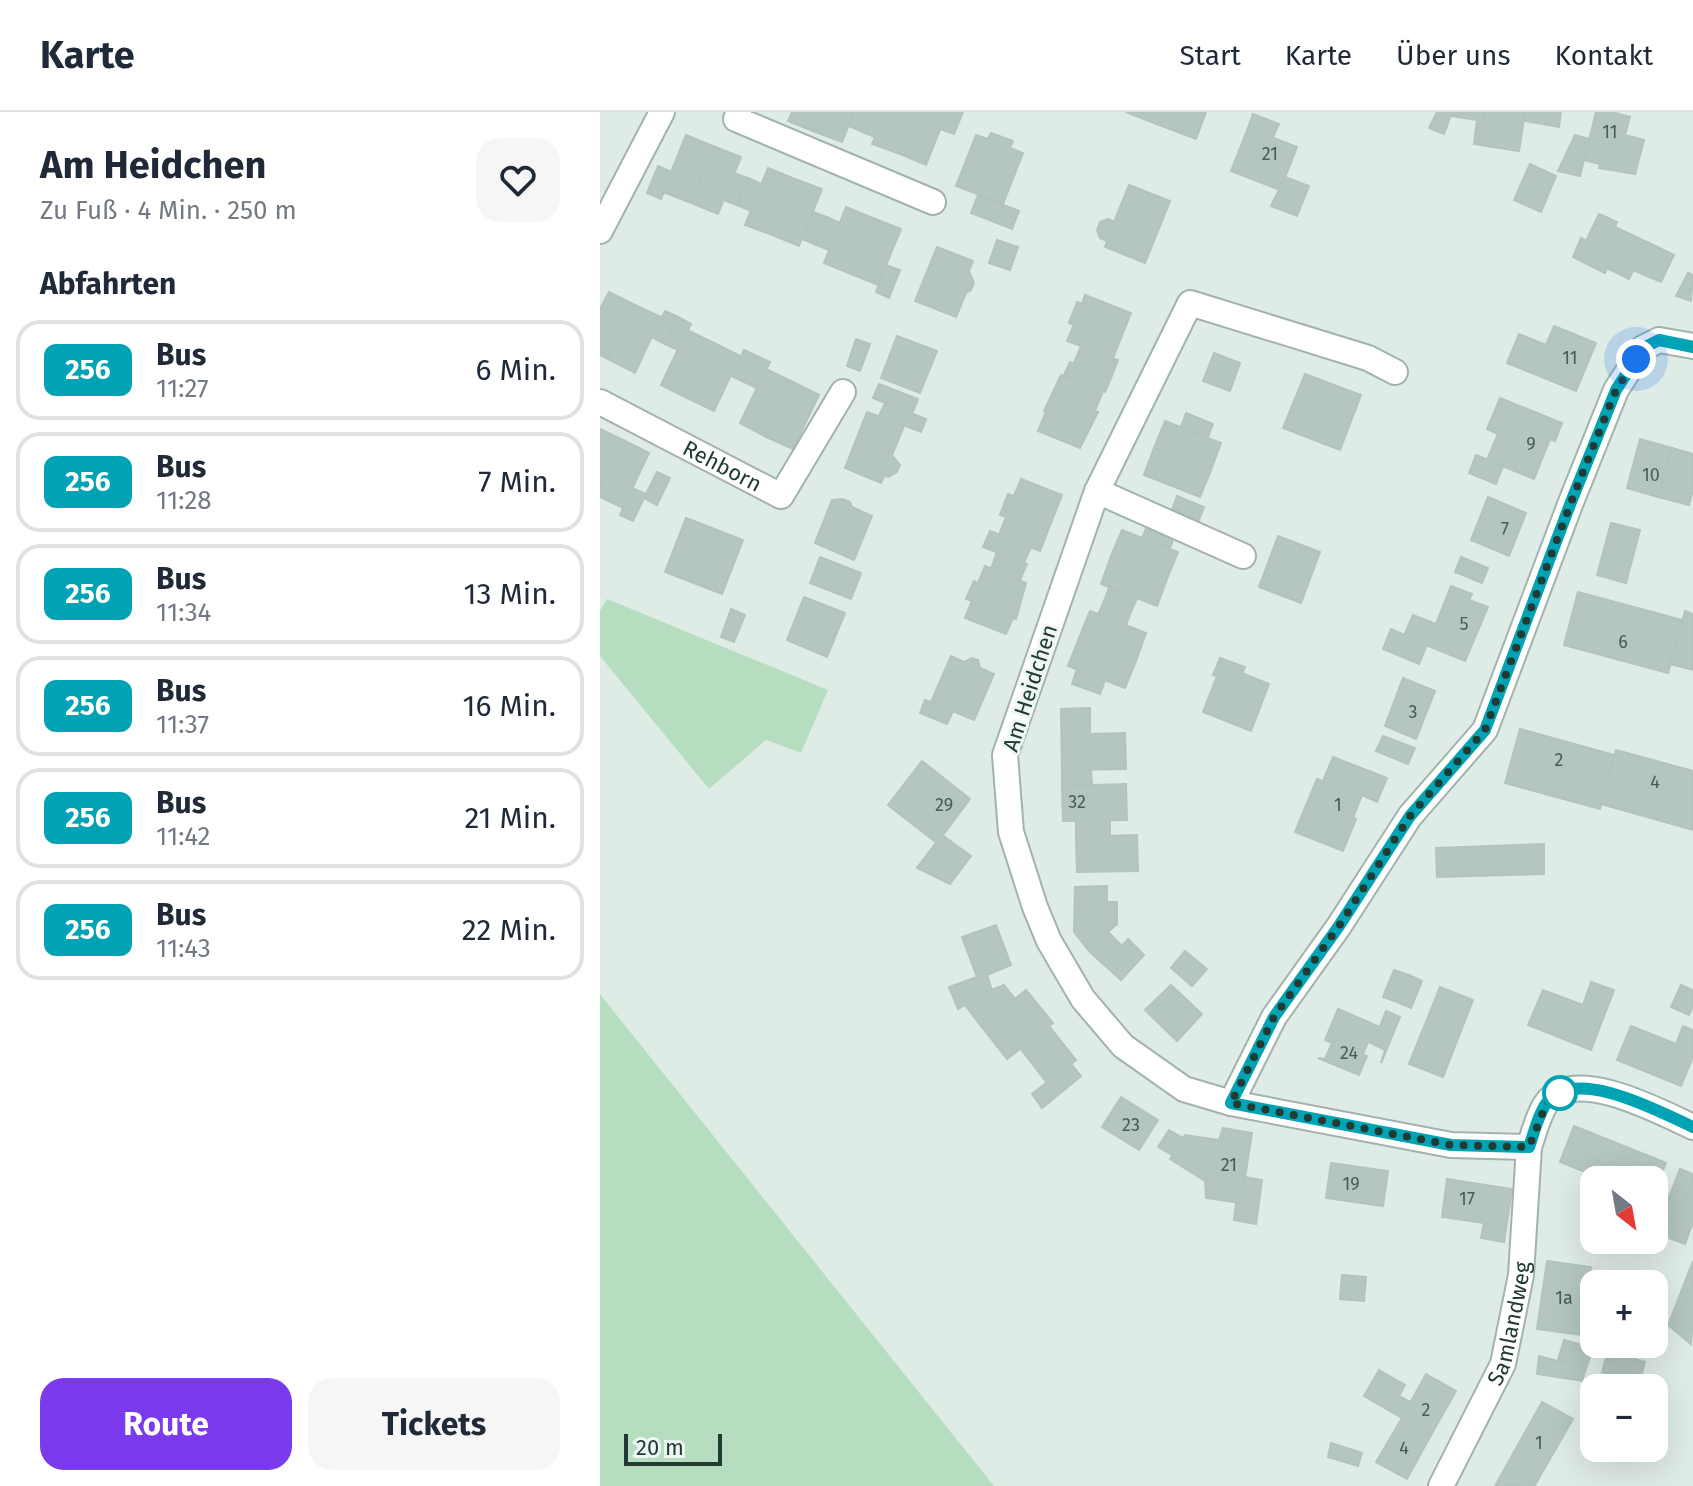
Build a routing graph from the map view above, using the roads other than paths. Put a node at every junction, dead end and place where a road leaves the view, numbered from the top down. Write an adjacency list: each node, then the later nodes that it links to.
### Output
1 (662, 112): 4 (street)
2 (731, 114): 3 (street)
3 (933, 202)
4 (600, 231)
5 (1693, 346): 11 (street)
6 (1395, 372): 9 (street, Am Heidchen)
7 (843, 392): 8 (street, Rehborn)
8 (600, 402)
9 (1097, 491): 10 (street); 11 (street, Am Heidchen)
10 (1243, 556)
11 (1231, 1103): 13 (street, Am Heidchen)
12 (1693, 1127): 13 (street)
13 (1529, 1147): 14 (street, Samlandweg)
14 (1441, 1486)

